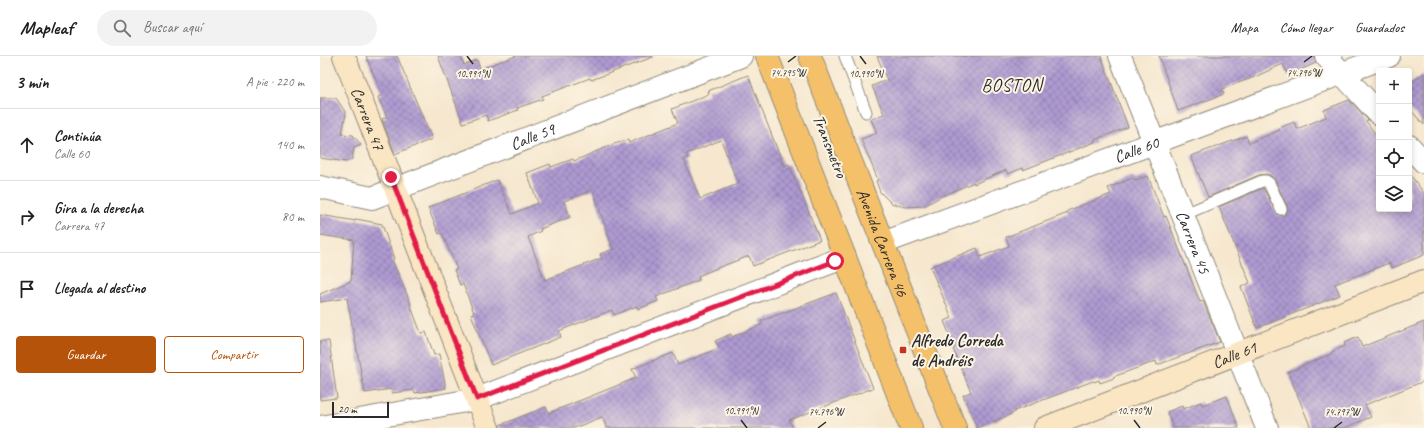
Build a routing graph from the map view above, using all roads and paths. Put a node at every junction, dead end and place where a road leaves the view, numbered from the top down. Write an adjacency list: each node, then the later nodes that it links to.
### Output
1 (344, 56): 18 (street, Carrera 47)
2 (742, 56): 18 (street, Calle 59)
3 (767, 56): 22 (main road)
4 (776, 56): 29 (lane, Transmetro)
5 (800, 56): 30 (lane, Transmetro)
6 (810, 56): 21 (main road, Avenida Carrera 46)
7 (845, 56): 13 (lane)
8 (1120, 56): 14 (street, Carrera 45)
9 (1326, 56): 11 (street)
10 (1389, 56): 11 (street, Calle 60)
11 (1342, 74): 12 (street); 14 (street, Calle 60)
12 (1376, 111)
13 (866, 112)
14 (1154, 142): 20 (street, Carrera 45); 21 (street, Calle 60)
15 (1412, 149): 16 (street)
16 (1424, 162)
17 (320, 187): 18 (street, Calle 59)
18 (395, 189): 25 (street, Carrera 47)
19 (1281, 209): 20 (lane)
20 (1183, 215): 24 (street, Carrera 45)
21 (883, 243): 31 (main road, Avenida Carrera 46)
22 (845, 257): 25 (street); 28 (main road)
23 (1424, 281): 24 (street, Calle 61)
24 (1238, 353): 32 (street, Calle 61); 33 (street, Carrera 45)
25 (477, 399): 26 (street); 27 (street, Carrera 47)
26 (320, 427)
27 (488, 428)
28 (912, 428)
29 (922, 428)
30 (944, 428)
31 (955, 428)
32 (1045, 428)
33 (1267, 428)

